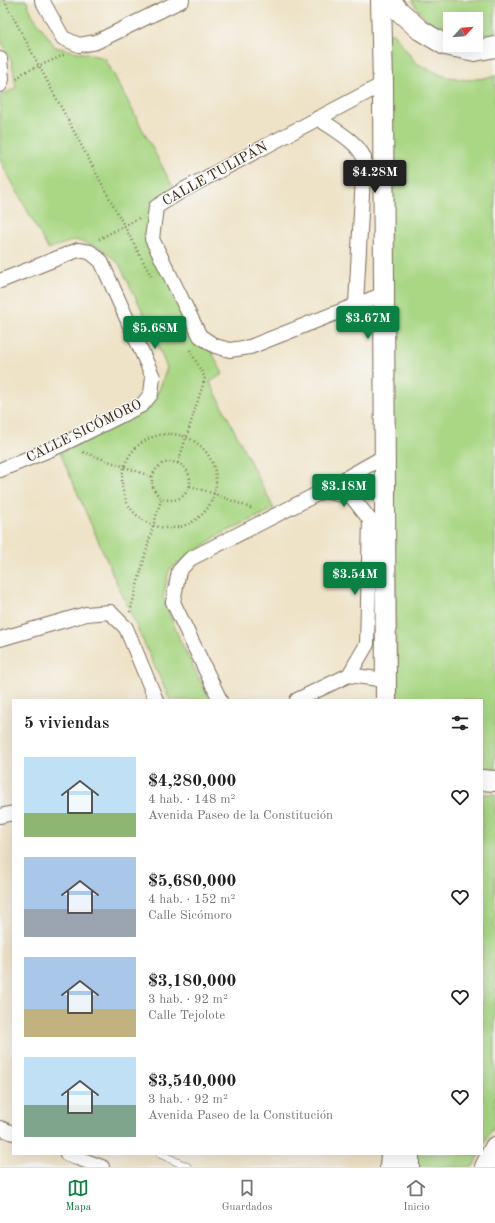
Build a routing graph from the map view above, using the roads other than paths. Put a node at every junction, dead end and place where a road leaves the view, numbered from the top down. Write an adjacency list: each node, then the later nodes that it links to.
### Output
1 (42, 0): 2 (street)
2 (182, 0)
3 (381, 0): 8 (street)
4 (391, 0): 5 (street)
5 (495, 47)
6 (0, 59): 7 (street)
7 (6, 84)
8 (383, 84): 9 (street, CALLE TULIPÁN); 11 (street)
9 (318, 118): 12 (street); 12 (street, CALLE TULIPÁN)
10 (0, 281): 14 (street, CALLE SICÓMORO)
11 (384, 294): 12 (street, CALLE TULIPÁN); 13 (street)
12 (356, 304)
13 (385, 456): 15 (street); 18 (street)
14 (0, 470)
15 (322, 491): 17 (street); 20 (street)
16 (0, 639): 19 (street)
17 (349, 675): 18 (street); 21 (street)
18 (385, 680): 22 (street)
19 (156, 699)
20 (220, 699)
21 (299, 699)
22 (386, 699)
23 (483, 780): 24 (street)
24 (495, 780)
25 (12, 813): 26 (street)
26 (0, 816)
27 (0, 1128): 28 (street)
28 (12, 1133)
29 (495, 1147): 38 (street)
30 (70, 1155): 34 (street)
31 (162, 1155): 35 (lane)
32 (391, 1155): 36 (street)
33 (408, 1155): 37 (street)
34 (102, 1167)
35 (188, 1167)
36 (390, 1167)
37 (409, 1167)
38 (485, 1167)

